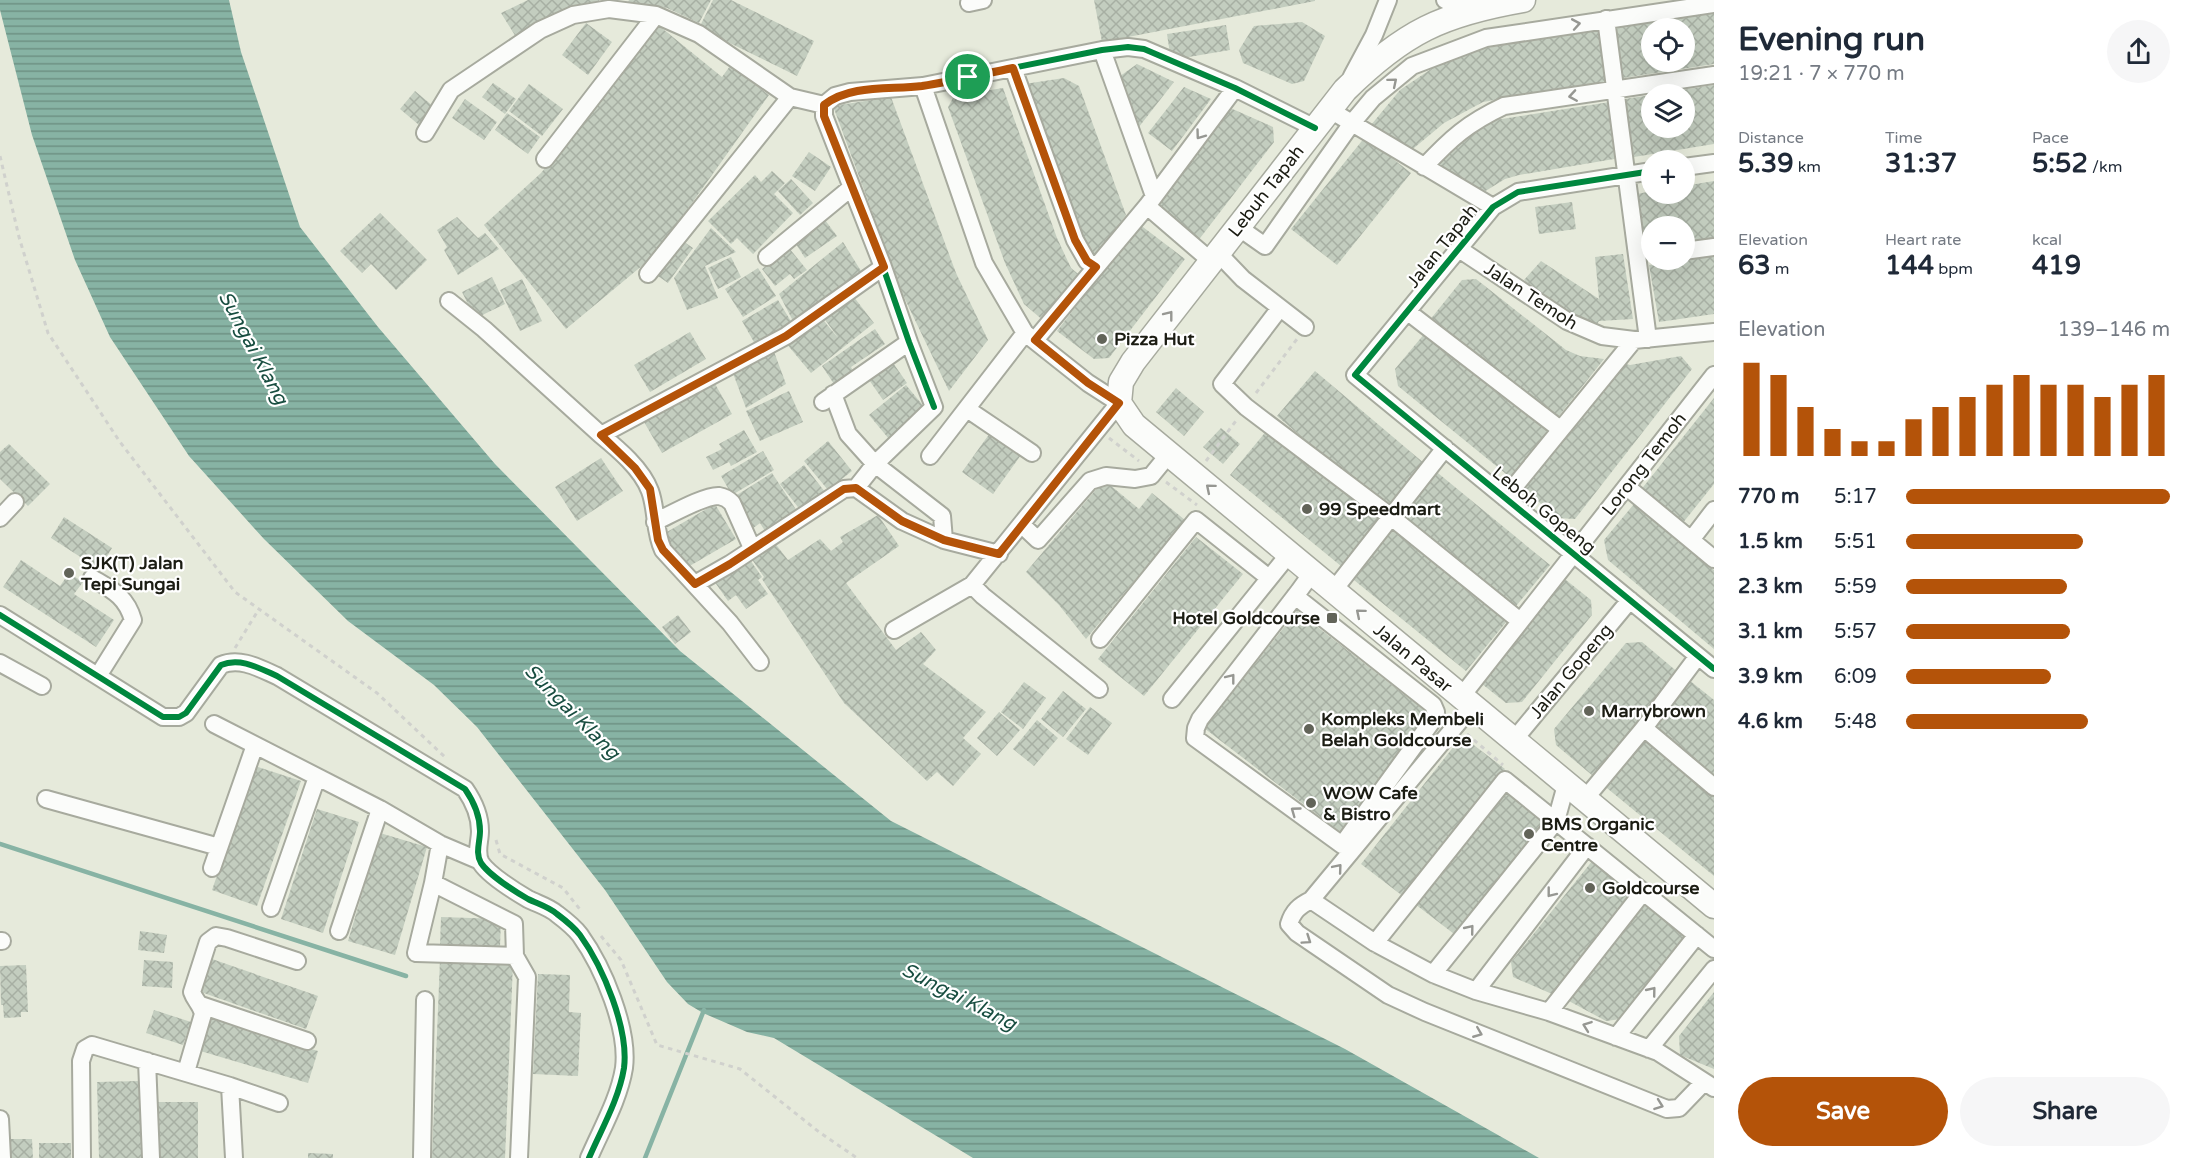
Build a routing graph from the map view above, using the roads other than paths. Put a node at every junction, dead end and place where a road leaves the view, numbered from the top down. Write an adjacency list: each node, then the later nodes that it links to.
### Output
1 (1388, 0): 13 (street)
2 (1445, 0): 5 (street)
3 (1523, 0): 5 (highway, Lebuh Tapah)
4 (1714, 4): 7 (street)
5 (1482, 7): 13 (highway, Lebuh Tapah)
6 (656, 15): 15 (street); 20 (street); 21 (street)
7 (1606, 19): 14 (street); 18 (street, one-way to 7)
8 (1102, 50): 9 (street); 12 (street); 28 (street)
9 (1013, 68): 11 (street); 38 (street)
10 (1714, 75): 14 (street)
11 (922, 86): 16 (street); 46 (street)
12 (1235, 88): 19 (street); 28 (street, one-way to 28)
13 (1345, 90): 17 (highway, Lebuh Tapah)
14 (1615, 90): 24 (street, one-way to 24); 26 (street)
15 (790, 97): 16 (street); 40 (street)
16 (824, 105): 27 (street)
17 (1330, 110): 18 (street); 19 (highway, Lebuh Tapah)
18 (1352, 123): 24 (street); 30 (street)
19 (1315, 128): 30 (highway, Lebuh Tapah)
20 (425, 133)
21 (544, 159)
22 (1714, 163): 23 (street)
23 (1695, 166)
24 (1424, 167): 29 (street)
25 (1641, 172): 26 (street, Jalan Tapah)
26 (1626, 174): 29 (street, Jalan Tapah); 31 (street)
27 (852, 187): 35 (street); 37 (street)
28 (1150, 201): 36 (street); 38 (street)
29 (1493, 207): 33 (street, Jalan Tapah)
30 (1238, 227): 36 (highway, Lebuh Tapah)
31 (1641, 240)
32 (1714, 247): 34 (street)
33 (1459, 249): 43 (street, Jalan Tapah); 47 (street, Jalan Temoh)
34 (1695, 250)
35 (767, 257)
36 (1214, 257): 42 (street); 51 (highway, Lebuh Tapah, one-way to 36)
37 (884, 267): 48 (street); 54 (street)
38 (1096, 267): 46 (street)
39 (1644, 270): 47 (street)
40 (648, 273)
41 (449, 301): 54 (street)
42 (1280, 308): 44 (street); 65 (street)
43 (1408, 312): 49 (street, Jalan Tapah); 53 (street)
44 (1305, 327)
45 (1714, 332): 47 (street, Jalan Temoh)
46 (1030, 336): 51 (street); 52 (street)
47 (1641, 340): 53 (street)
48 (909, 342): 59 (street); 59 (street)
49 (1355, 375): 55 (street, Leboh Gopeng)
50 (1714, 375): 60 (street, Lorong Temoh)
51 (1119, 403): 57 (highway, Jalan Pasar); 68 (street)
52 (968, 409): 56 (street); 58 (street)
53 (1560, 429): 62 (street)
54 (601, 435): 67 (street)
55 (1445, 448): 62 (street, Leboh Gopeng); 65 (street)
56 (1032, 453)
57 (1169, 454): 68 (street); 73 (highway, Jalan Pasar, one-way to 57)
58 (930, 456)
59 (875, 464): 61 (street); 69 (street)
60 (1627, 487): 70 (street); 74 (street, Lorong Temoh)
61 (856, 488): 69 (street); 71 (street)
62 (1505, 498): 74 (street, Leboh Gopeng)
63 (15, 502): 66 (street)
64 (1714, 510): 70 (street)
65 (1390, 516): 81 (street); 85 (street)
66 (0, 518)
67 (655, 522): 71 (street); 79 (street)
68 (1022, 525): 72 (street)
69 (944, 540): 72 (street)
70 (1691, 540): 75 (street)
71 (752, 549): 79 (street)
72 (999, 554): 80 (street)
73 (1289, 554): 76 (highway, Jalan Pasar); 78 (street)
74 (1573, 554): 83 (street, Leboh Gopeng); 85 (street, Lorong Temoh)
75 (1714, 559)
76 (1312, 573): 81 (highway, Jalan Pasar); 82 (street)
77 (92, 578): 92 (street)
78 (1269, 578): 87 (street); 95 (street)
79 (695, 584): 89 (street)
80 (972, 585): 86 (street); 94 (street)
81 (1333, 591): 96 (highway, Jalan Pasar, one-way to 81)
82 (1295, 596): 97 (street); 97 (street, one-way to 82)
83 (1630, 600): 88 (street, Leboh Gopeng); 100 (street, Jalan Gopeng)
84 (0, 615): 92 (street)
85 (1520, 621): 96 (street, Lorong Temoh)
86 (894, 630)
87 (1100, 639)
88 (1698, 656): 91 (street, Leboh Gopeng); 99 (street)
89 (760, 662)
90 (0, 663): 93 (street)
91 (1714, 669)
92 (98, 676): 111 (street)
93 (42, 686)
94 (1099, 689)
95 (1172, 699)
96 (1467, 705): 97 (street); 100 (highway, Jalan Pasar); 115 (street, Lorong Temoh, one-way to 96)
97 (1433, 718)
98 (214, 724): 101 (street)
99 (1644, 728): 103 (street); 104 (street)
100 (1513, 741): 104 (highway, Jalan Pasar)
101 (255, 745): 102 (street); 110 (street)
102 (317, 777): 106 (street); 117 (street)
103 (1714, 787)
104 (1575, 792): 107 (street); 116 (highway, Jalan Pasar)
105 (46, 800): 110 (street)
106 (380, 809): 108 (street); 118 (street)
107 (1556, 821): 109 (street); 120 (street); 125 (street, one-way to 107)
108 (440, 844): 111 (street); 113 (street)
109 (1587, 846): 114 (street); 126 (street, one-way to 126)
110 (219, 847): 112 (street)
111 (480, 861): 145 (street)
112 (212, 868)
113 (433, 883): 122 (street); 122 (street)
114 (1643, 892): 119 (street); 129 (street)
115 (1311, 900): 120 (street); 135 (street, Lorong Temoh, one-way to 135)
116 (1714, 906)
117 (271, 908)
118 (339, 931)
119 (1697, 935): 121 (street); 130 (street, one-way to 119)
120 (1376, 943): 125 (street)
121 (1714, 949)
122 (515, 956): 144 (street)
123 (297, 961): 128 (street)
124 (1714, 969): 132 (street)
125 (1433, 974): 126 (street)
126 (1476, 991): 129 (street)
127 (425, 1000): 143 (street)
128 (201, 1005): 131 (street); 134 (street)
129 (1548, 1012): 130 (street, one-way to 129)
130 (1616, 1037): 132 (street)
131 (308, 1041)
132 (1649, 1049): 135 (street)
133 (147, 1061): 134 (street); 140 (street); 141 (street)
134 (186, 1072): 136 (street)
135 (1709, 1085)
136 (230, 1086): 137 (street); 142 (street)
137 (279, 1103)
138 (0, 1119): 139 (street)
139 (2, 1158)
140 (82, 1158)
141 (151, 1158)
142 (234, 1158)
143 (422, 1158)
144 (519, 1158)
145 (589, 1158)

